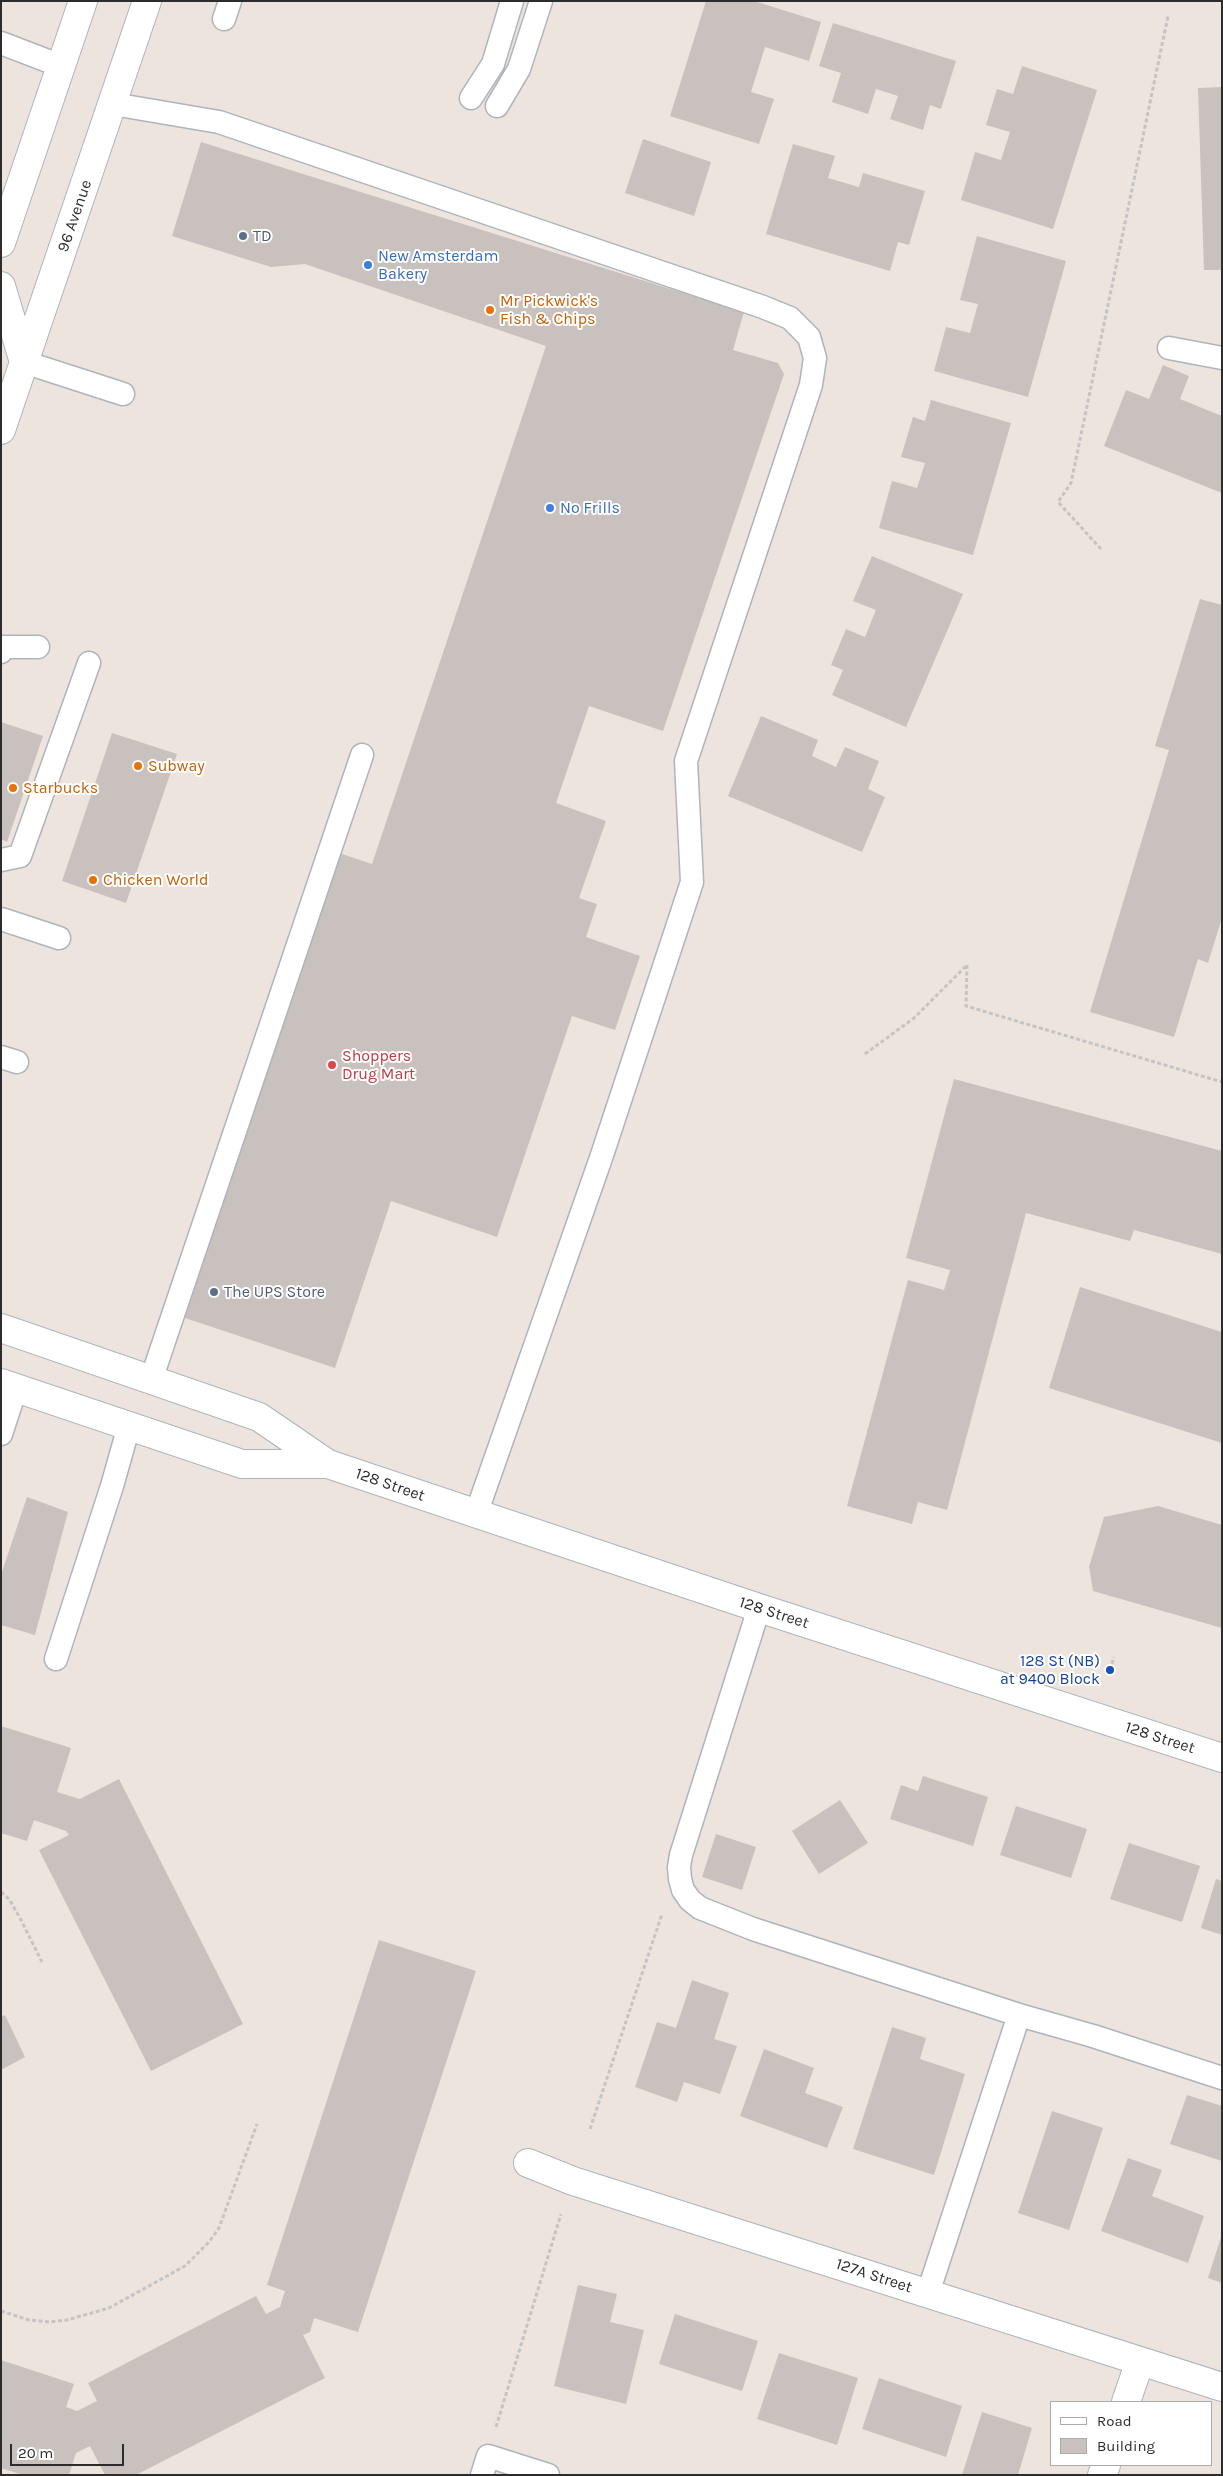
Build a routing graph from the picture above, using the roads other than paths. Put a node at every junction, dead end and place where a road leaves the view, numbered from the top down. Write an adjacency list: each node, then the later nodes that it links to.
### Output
1 (83, 1): 6 (main road)
2 (147, 1): 8 (main road, 96 Avenue)
3 (512, 1): 7 (lane)
4 (541, 1): 9 (lane)
5 (1, 43): 6 (lane)
6 (61, 66): 10 (main road)
7 (471, 98)
8 (113, 104): 14 (main road, 96 Avenue); 30 (lane)
9 (496, 106)
10 (1, 243)
11 (1, 286): 14 (main road)
12 (1168, 348): 13 (lane)
13 (1222, 358)
14 (24, 362): 15 (lane); 16 (main road, 96 Avenue)
15 (123, 394)
16 (1, 430)
17 (38, 646): 18 (lane)
18 (1, 652)
19 (89, 663): 21 (lane)
20 (362, 755): 25 (lane)
21 (1, 860)
22 (1, 919): 23 (lane)
23 (59, 938)
24 (1, 1328): 25 (main road, 128 Street)
25 (151, 1380): 29 (main road, 128 Street)
26 (9, 1385): 27 (main road, 128 Street); 28 (lane)
27 (129, 1426): 29 (main road, 128 Street); 32 (lane)
28 (1, 1434)
29 (328, 1464): 30 (main road, 128 Street)
30 (476, 1514): 31 (main road, 128 Street)
31 (759, 1608): 33 (main road, 128 Street); 34 (lane)
32 (56, 1659)
33 (1222, 1758)
34 (1019, 2015): 35 (lane); 37 (lane)
35 (1222, 2078)
36 (528, 2163): 37 (main road, 127A Street)
37 (928, 2293): 38 (main road, 127A Street)
38 (1140, 2361): 39 (main road, 127A Street); 40 (main road)
39 (1222, 2387)
40 (1126, 2401)
41 (482, 2475): 42 (lane)
42 (548, 2475)

